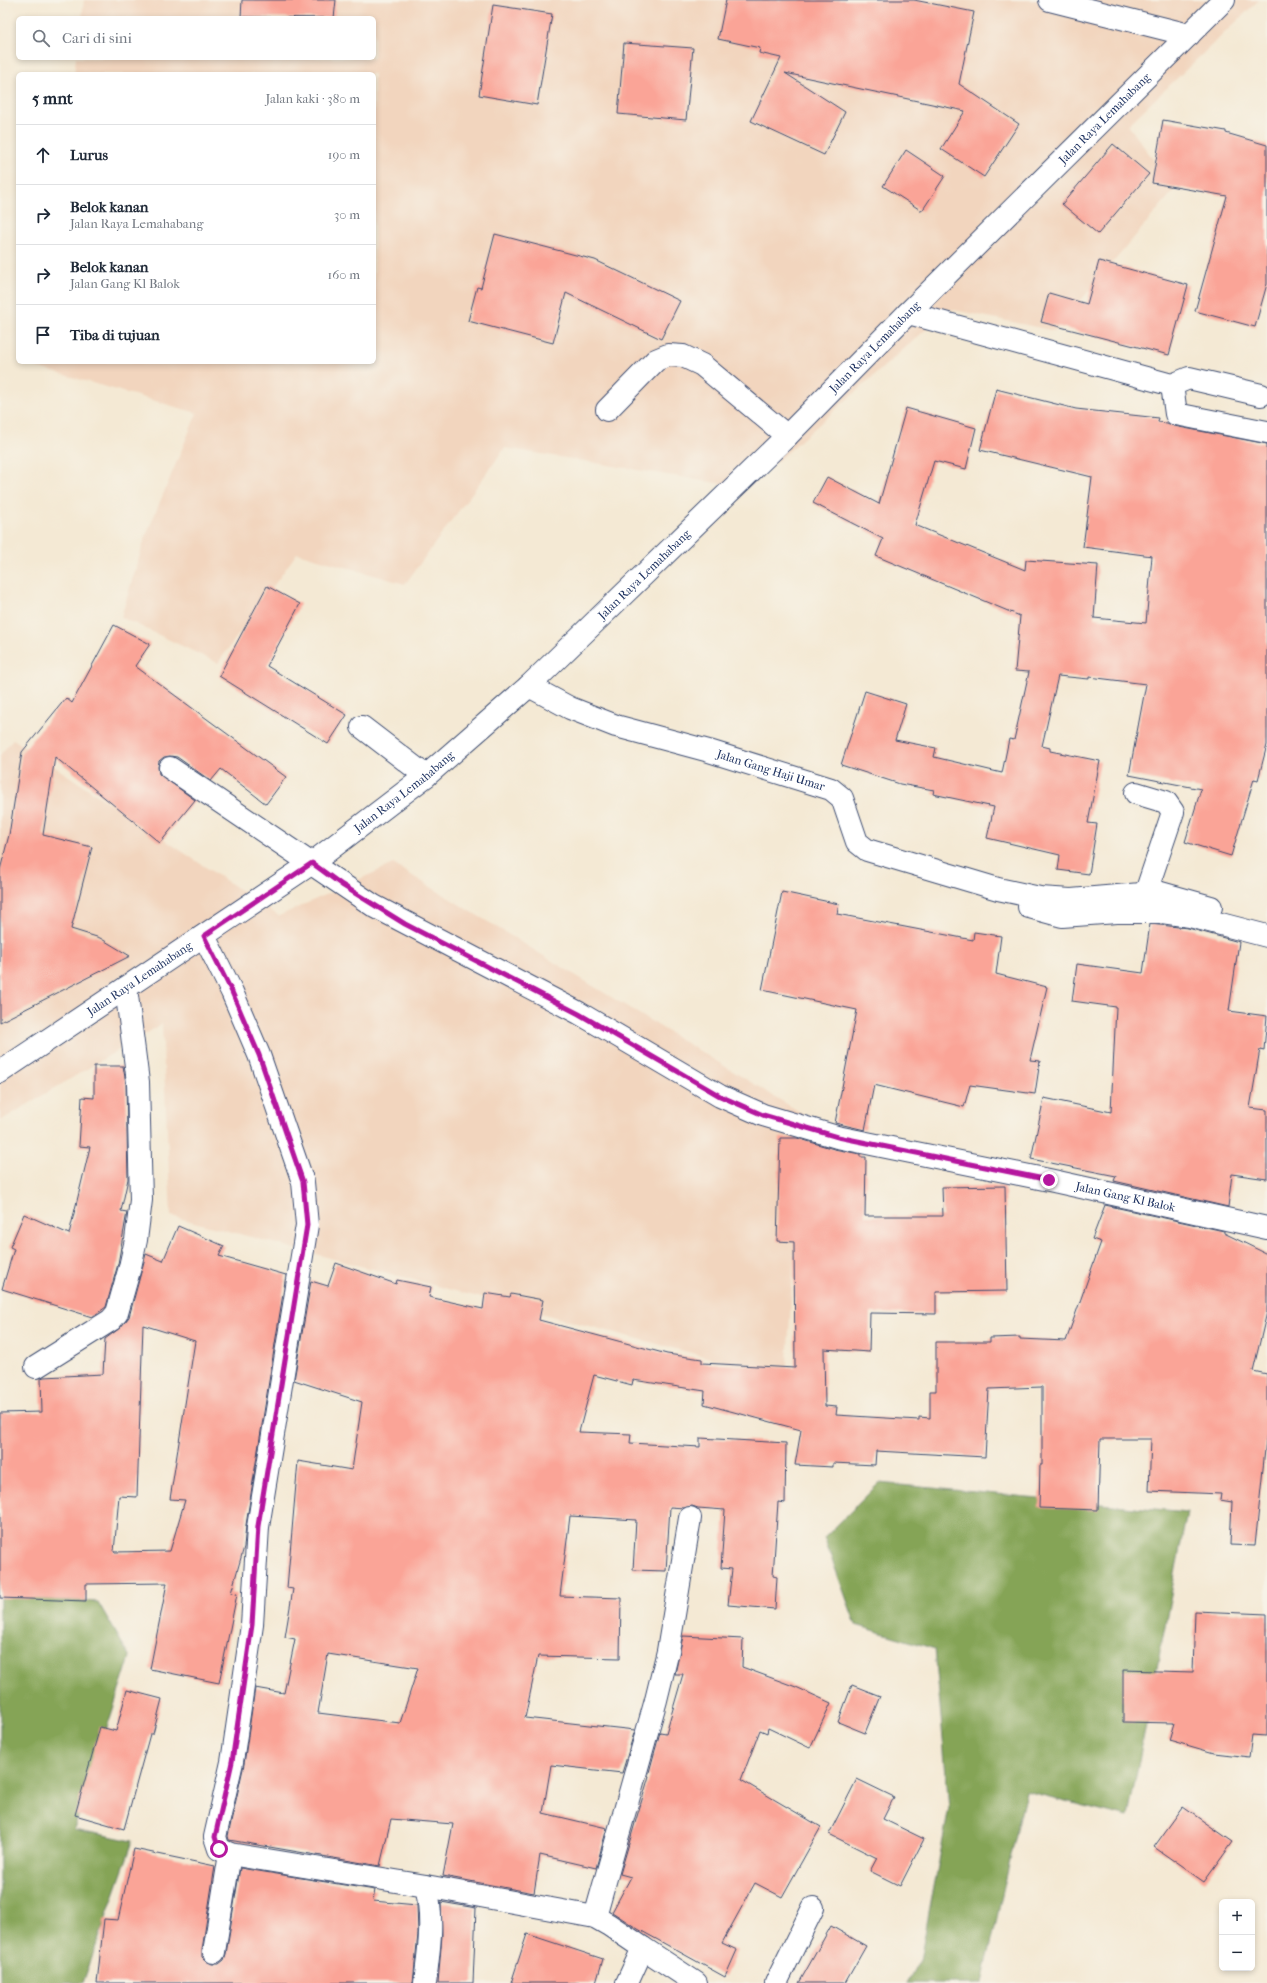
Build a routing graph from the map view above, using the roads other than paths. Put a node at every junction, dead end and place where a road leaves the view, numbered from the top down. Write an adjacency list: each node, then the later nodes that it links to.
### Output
1 (1050, 0): 3 (street)
2 (1224, 0): 4 (street, Jalan Raya Lemahabang)
3 (1113, 9): 4 (street)
4 (1189, 35): 5 (street, Jalan Raya Lemahabang)
5 (908, 313): 6 (street); 10 (street, Jalan Raya Lemahabang)
6 (1172, 385): 7 (street); 9 (street)
7 (1261, 395)
8 (607, 410): 10 (street)
9 (1267, 432)
10 (787, 436): 11 (street, Jalan Raya Lemahabang)
11 (529, 686): 14 (street, Jalan Raya Lemahabang); 17 (street, Jalan Gang Haji Umar)
12 (362, 727): 14 (street)
13 (170, 768): 16 (street, Jalan Gang Kl Balok)
14 (426, 776): 16 (street, Jalan Raya Lemahabang)
15 (1136, 793): 18 (street)
16 (312, 863): 20 (street, Jalan Raya Lemahabang); 24 (street, Jalan Gang Kl Balok)
17 (983, 884): 18 (street, Jalan Gang Haji Umar); 21 (street)
18 (1147, 889): 19 (street)
19 (1220, 909)
20 (204, 936): 22 (street, Jalan Raya Lemahabang); 27 (street)
21 (1267, 936)
22 (126, 988): 23 (street, Jalan Raya Lemahabang); 25 (street)
23 (0, 1072)
24 (1267, 1228)
25 (36, 1367)
26 (690, 1518): 30 (street)
27 (230, 1854): 28 (street); 32 (street)
28 (426, 1886): 30 (street); 33 (street)
29 (813, 1908): 36 (street)
30 (595, 1917): 31 (street)
31 (643, 1948): 34 (street); 35 (street)
32 (214, 1952)
33 (425, 1983)
34 (627, 1983)
35 (696, 1983)
36 (776, 1983)

